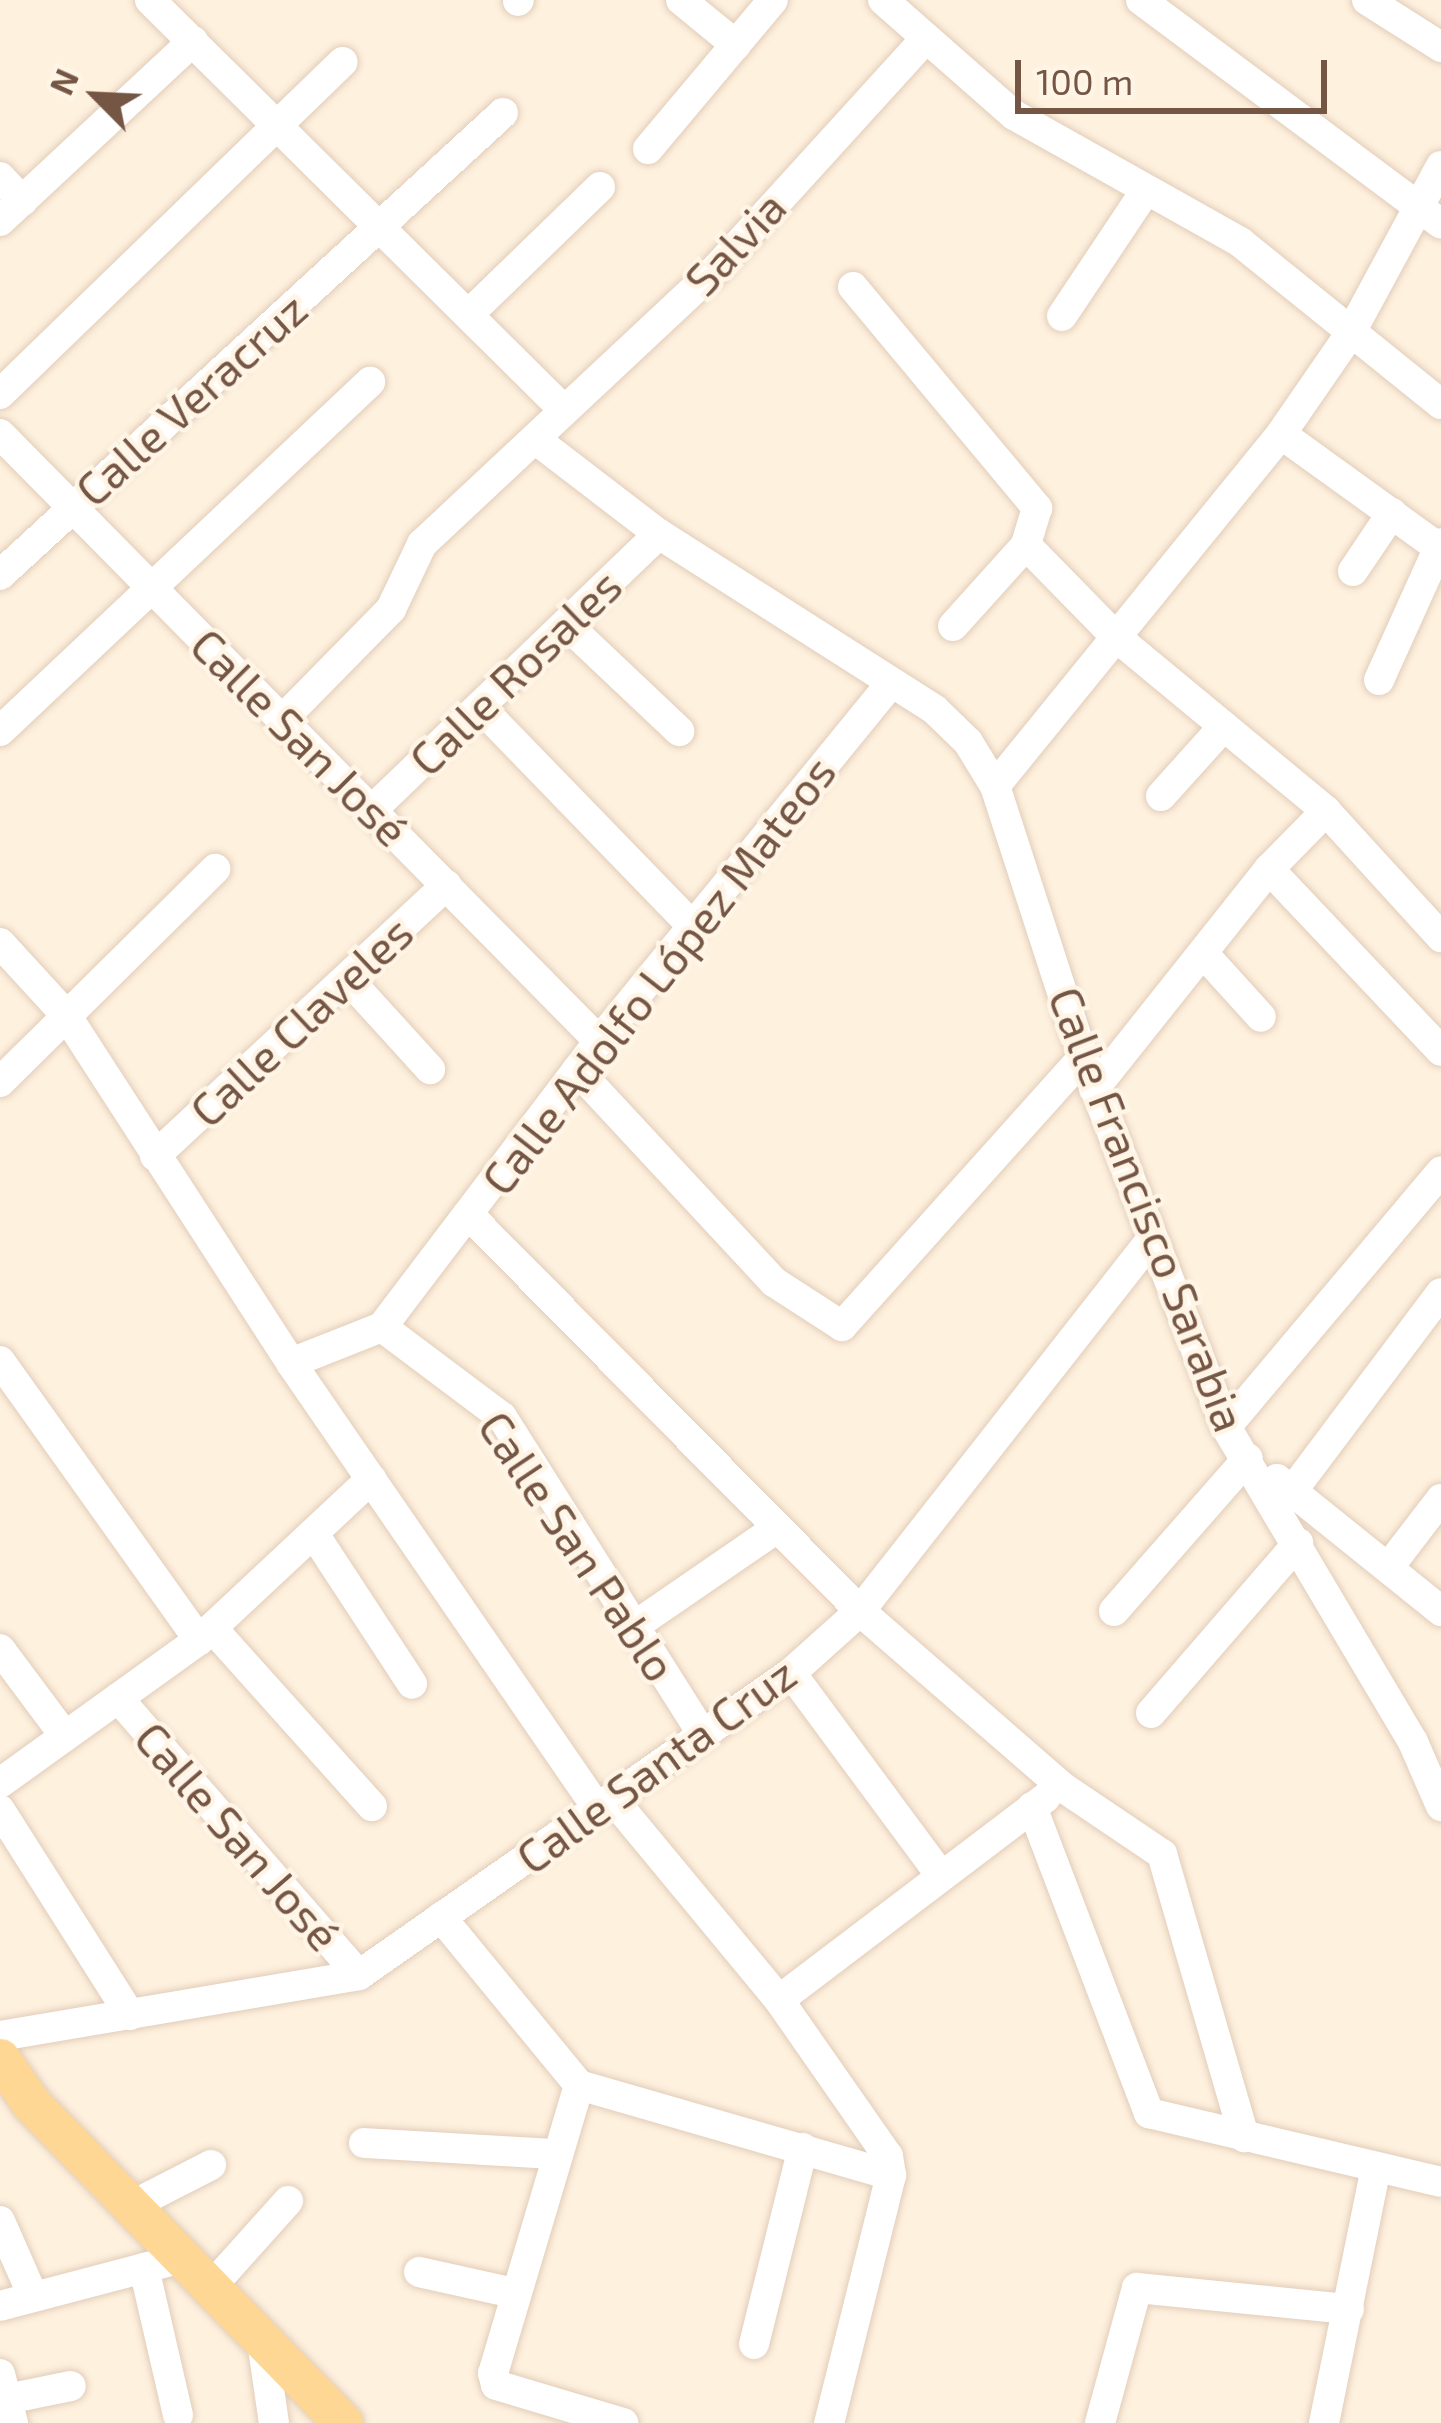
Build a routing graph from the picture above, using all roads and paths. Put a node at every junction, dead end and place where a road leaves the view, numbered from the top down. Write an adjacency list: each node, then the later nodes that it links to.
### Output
1 (150, 0): 8 (street)
2 (681, 0): 9 (street)
3 (773, 0): 9 (street)
4 (883, 0): 7 (street)
5 (1141, 0): 20 (street)
6 (1367, 0): 10 (street)
7 (926, 38): 18 (street); 29 (street, Salvia)
8 (194, 41): 13 (street); 19 (street)
9 (736, 45): 14 (street)
10 (1441, 47)
11 (343, 62): 13 (street)
12 (503, 113): 21 (street, Calle Veracruz)
13 (280, 123): 21 (street); 27 (street)
14 (648, 149)
15 (1441, 166): 20 (street)
16 (0, 177): 19 (street)
17 (600, 187): 23 (street)
18 (1146, 190): 24 (street); 25 (street)
19 (11, 211)
20 (1431, 218): 25 (street)
21 (384, 225): 23 (street); 33 (street, Calle Veracruz)
22 (853, 287): 36 (street)
23 (470, 314): 29 (street)
24 (1061, 316)
25 (1350, 334): 28 (street); 31 (street)
26 (370, 382): 40 (street)
27 (0, 394)
28 (1441, 404)
29 (563, 409): 32 (street, Salvia)
30 (0, 434): 33 (street, Calle San José)
31 (1281, 434): 34 (street); 43 (street)
32 (535, 439): 35 (street); 47 (street, Salvia)
33 (72, 506): 39 (street, Calle Veracruz); 40 (street, Calle San José)
34 (1392, 513): 37 (street); 38 (street)
35 (659, 534): 41 (street, Calle Rosales); 45 (street)
36 (1026, 545): 42 (street); 43 (street)
37 (1440, 545): 44 (street)
38 (1353, 571)
39 (0, 575)
40 (153, 589): 47 (street, Calle San José); 49 (street)
41 (566, 624): 46 (street, Calle Rosales); 50 (street)
42 (953, 626)
43 (1116, 637): 48 (street); 51 (street)
44 (1379, 680)
45 (889, 686): 51 (street, Calle Francisco Sarabia); 59 (street, Calle Adolfo López Mateos)
46 (480, 707): 53 (street, Calle Rosales); 59 (street)
47 (281, 721): 53 (street, Calle San José)
48 (1224, 726): 52 (street); 54 (street)
49 (0, 731)
50 (679, 731)
51 (995, 786): 67 (street, Calle Francisco Sarabia)
52 (1161, 796)
53 (372, 810): 57 (street, Calle San José)
54 (1326, 811): 56 (street); 58 (street)
55 (215, 869): 63 (street)
56 (1269, 869): 61 (street); 66 (street)
57 (447, 885): 62 (street, Calle Claveles); 65 (street, Calle San José)
58 (1436, 921)
59 (692, 926): 65 (street, Calle Adolfo López Mateos)
60 (0, 943): 63 (street)
61 (1203, 953): 64 (street); 71 (street)
62 (348, 979): 68 (street); 72 (street, Calle Claveles)
63 (66, 1015): 70 (street); 72 (street)
64 (1261, 1017)
65 (599, 1041): 69 (street, Calle Adolfo López Mateos)
66 (1441, 1051)
67 (1083, 1057): 69 (street); 71 (street, Calle Francisco Sarabia)
68 (430, 1069)
69 (577, 1070): 75 (street, Calle Adolfo López Mateos)
70 (0, 1082)
71 (1094, 1089): 76 (street, Calle Francisco Sarabia)
72 (155, 1156): 80 (street)
73 (1441, 1172): 74 (street)
74 (1430, 1207): 81 (street)
75 (468, 1214): 78 (street, Calle Adolfo López Mateos); 86 (street)
76 (1151, 1240): 81 (street, Calle Francisco Sarabia); 90 (street, Calle Santa Cruz)
77 (1441, 1293): 84 (street)
78 (382, 1328): 80 (street); 93 (street, Calle San Pablo)
79 (0, 1361): 94 (street)
80 (292, 1363): 83 (street)
81 (1226, 1426): 82 (street, Calle Francisco Sarabia)
82 (1248, 1458): 84 (street); 88 (street, Calle Francisco Sarabia); 91 (street)
83 (371, 1479): 87 (street); 104 (street)
84 (1293, 1490): 89 (street)
85 (1441, 1499): 89 (street)
86 (774, 1530): 90 (street); 93 (street)
87 (314, 1534): 94 (street); 97 (street)
88 (1298, 1543): 99 (street); 107 (street, Calle Francisco Sarabia)
89 (1388, 1568): 92 (street)
90 (860, 1611): 96 (street, Calle Santa Cruz); 103 (street)
91 (1114, 1611)
92 (1441, 1611)
93 (633, 1628): 101 (street, Calle San Pablo)
94 (206, 1635): 98 (street); 105 (street)
95 (0, 1649): 100 (street)
96 (790, 1672): 101 (street, Calle Santa Cruz); 109 (street)
97 (412, 1684)
98 (118, 1698): 100 (street); 111 (street, Calle San José)
99 (1151, 1713)
100 (64, 1735): 102 (street)
101 (703, 1735): 104 (street, Calle Santa Cruz)
102 (0, 1783)
103 (1060, 1786): 106 (street); 117 (street)
104 (605, 1804): 110 (street, Calle Santa Cruz); 112 (street)
105 (372, 1806)
106 (1032, 1807): 109 (street); 117 (street)
107 (1441, 1807)
108 (0, 1810): 113 (street)
109 (941, 1876): 112 (street)
110 (441, 1917): 111 (street, Calle Santa Cruz); 116 (street)
111 (358, 1975): 113 (street, Calle Santa Cruz)
112 (779, 2000): 123 (street)
113 (130, 2015): 114 (street, Calle Santa Cruz)
114 (0, 2036)
115 (0, 2058): 126 (main road)
116 (579, 2085): 119 (street); 120 (street)
117 (1244, 2137): 122 (street)
118 (364, 2143): 120 (street)
119 (803, 2149): 123 (street); 136 (street)
120 (556, 2154): 131 (street)
121 (211, 2165): 126 (street)
122 (1376, 2168): 124 (street); 134 (street)
123 (891, 2175): 143 (street)
124 (1441, 2182)
125 (288, 2201): 130 (street)
126 (131, 2206): 128 (main road)
127 (0, 2221): 132 (street)
128 (163, 2263): 130 (main road); 132 (street); 139 (street)
129 (419, 2272): 131 (street)
130 (210, 2288): 135 (main road)
131 (514, 2294): 142 (street)
132 (33, 2296): 133 (street)
133 (0, 2306)
134 (1348, 2309): 144 (street); 145 (street)
135 (262, 2341): 140 (street); 141 (main road)
136 (754, 2344)
137 (71, 2386): 138 (street)
138 (7, 2398)
139 (178, 2415)
140 (274, 2423)
141 (343, 2423)
142 (623, 2423)
143 (829, 2423)
144 (1100, 2423)
145 (1324, 2423)

